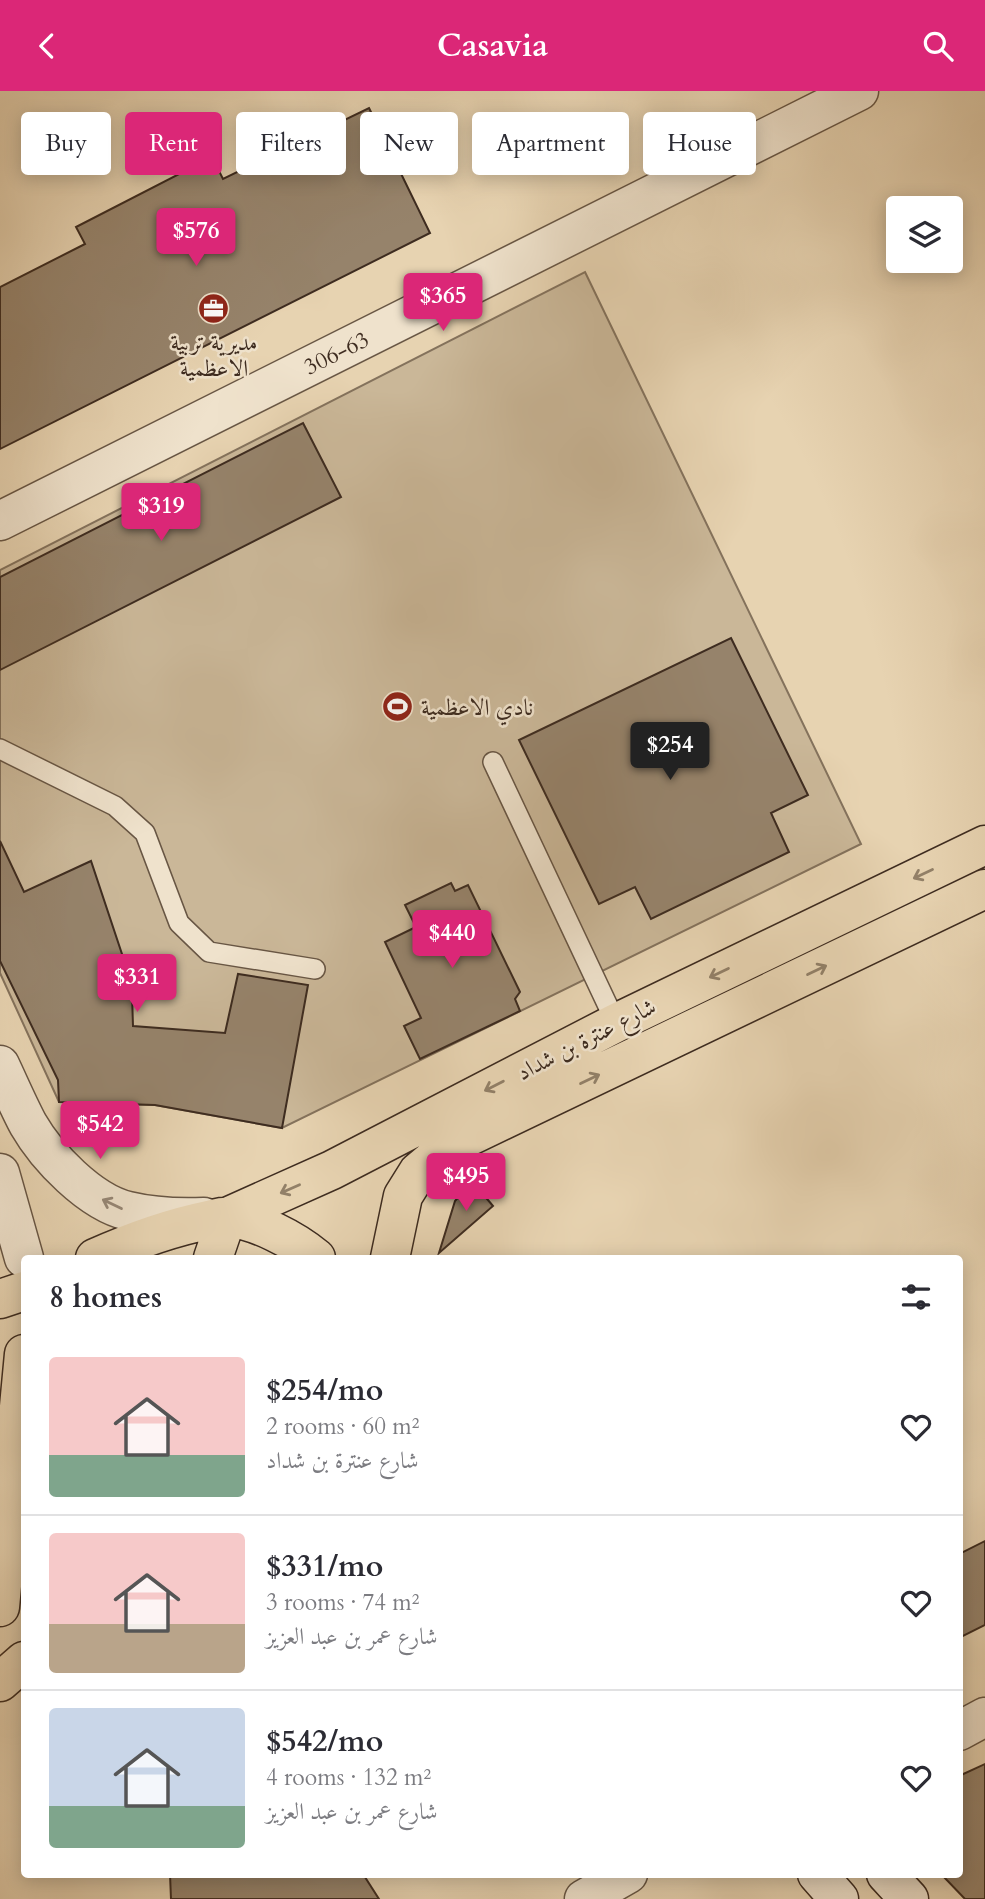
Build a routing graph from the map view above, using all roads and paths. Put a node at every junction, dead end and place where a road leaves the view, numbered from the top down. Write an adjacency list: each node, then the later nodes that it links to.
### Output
1 (859, 91): 2 (street, 306-63)
2 (0, 521)
3 (0, 749): 7 (lane)
4 (493, 762): 8 (lane)
5 (985, 845): 8 (main road, شارع عنترة بن شداد, one-way to 8)
6 (985, 889): 16 (main road, شارع عنترة بن شداد, one-way to 6)
7 (315, 969)
8 (616, 1023): 11 (main road, شارع عنترة بن شداد, one-way to 11)
9 (0, 1065): 11 (street, one-way to 9)
10 (0, 1173): 12 (street)
11 (227, 1216): 13 (main road, شارع عنترة بن شداد); 14 (main road); 15 (main road)
12 (23, 1255)
13 (103, 1255)
14 (214, 1255)
15 (312, 1255)
16 (391, 1255)
17 (21, 1292): 18 (main road)
18 (0, 1299)
19 (21, 1386): 20 (main road)
20 (0, 1607)
21 (21, 1664): 22 (main road)
22 (0, 1684): 23 (main road)
23 (21, 1695)
24 (985, 1717): 25 (street)
25 (963, 1729)
26 (621, 1878): 29 (street)
27 (821, 1878): 30 (street)
28 (891, 1878): 31 (street)
29 (584, 1899)
30 (839, 1899)
31 (909, 1899)

